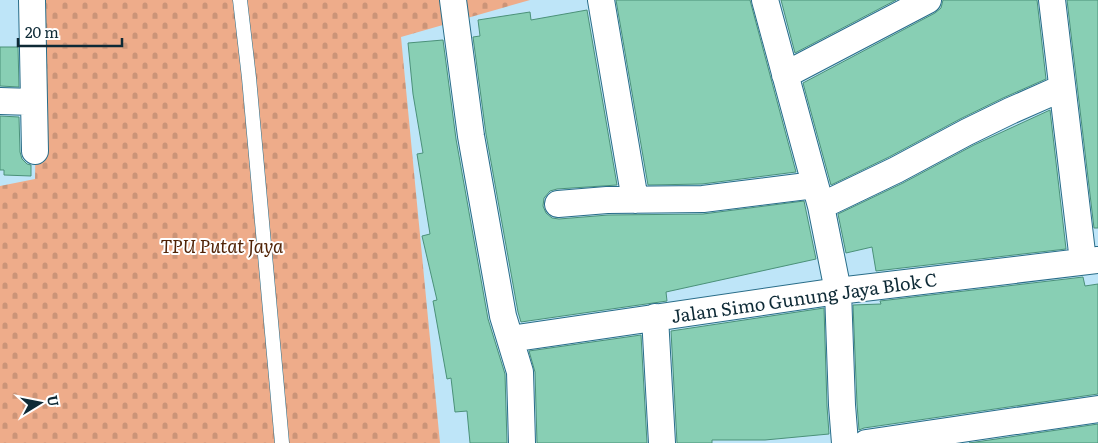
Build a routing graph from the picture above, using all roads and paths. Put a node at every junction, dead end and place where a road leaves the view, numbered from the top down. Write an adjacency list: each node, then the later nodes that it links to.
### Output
1 (32, 0): 11 (street)
2 (240, 0): 21 (lane)
3 (452, 0): 19 (street)
4 (601, 0): 14 (street)
5 (765, 0): 8 (street)
6 (928, 0): 8 (street)
7 (1052, 0): 9 (street)
8 (785, 75): 13 (street)
9 (1062, 88): 13 (street); 16 (street)
10 (0, 101): 11 (street)
11 (34, 102): 12 (street)
12 (35, 151)
13 (818, 196): 14 (street); 17 (street)
14 (635, 200): 15 (street)
15 (558, 204)
16 (1090, 260): 17 (street, Jalan Simo Gunung Jaya Blok C)
17 (838, 291): 18 (street, Jalan Simo Gunung Jaya Blok C); 24 (street)
18 (655, 317): 19 (street, Jalan Simo Gunung Jaya Blok C); 23 (street)
19 (510, 339): 22 (street)
20 (1098, 410): 25 (street)
21 (282, 443)
22 (522, 443)
23 (662, 443)
24 (845, 443)
25 (866, 443)

